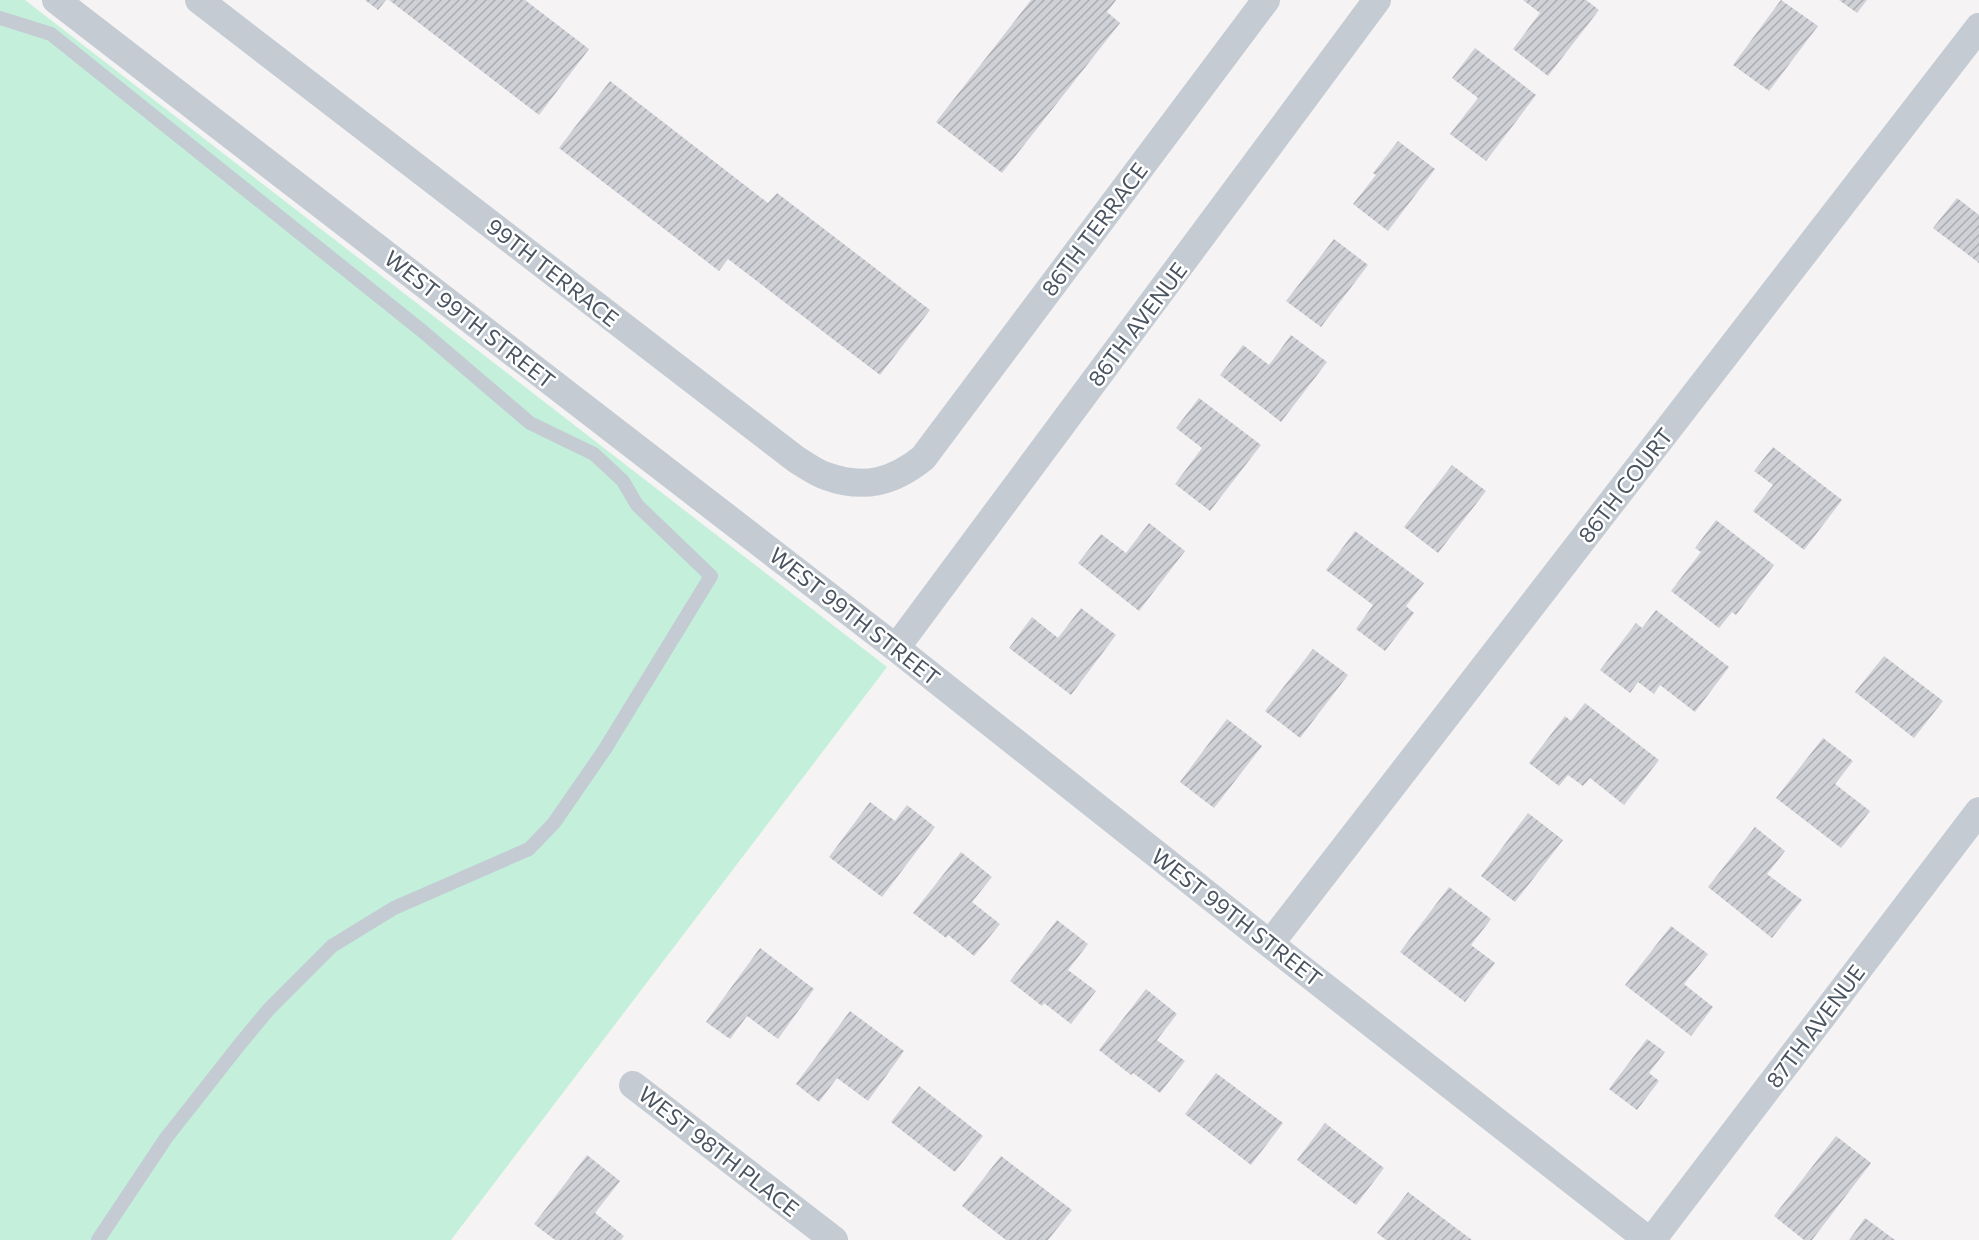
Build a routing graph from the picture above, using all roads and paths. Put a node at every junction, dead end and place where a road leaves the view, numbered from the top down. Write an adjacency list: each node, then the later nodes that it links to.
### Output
1 (56, 0): 8 (street, WEST 99TH STREET)
2 (199, 0): 7 (street, 99TH TERRACE)
3 (1266, 0): 7 (street, 86TH TERRACE)
4 (1377, 0): 8 (street, 86TH AVENUE)
5 (0, 18): 12 (lane)
6 (1979, 27): 10 (street, 86TH COURT)
7 (923, 458)
8 (897, 648): 10 (street, WEST 99TH STREET)
9 (1979, 811): 14 (street, 87TH AVENUE)
10 (1270, 944): 14 (street, WEST 99TH STREET)
11 (633, 1085): 13 (street, WEST 98TH PLACE)
12 (98, 1240)
13 (834, 1240)
14 (1650, 1240)

